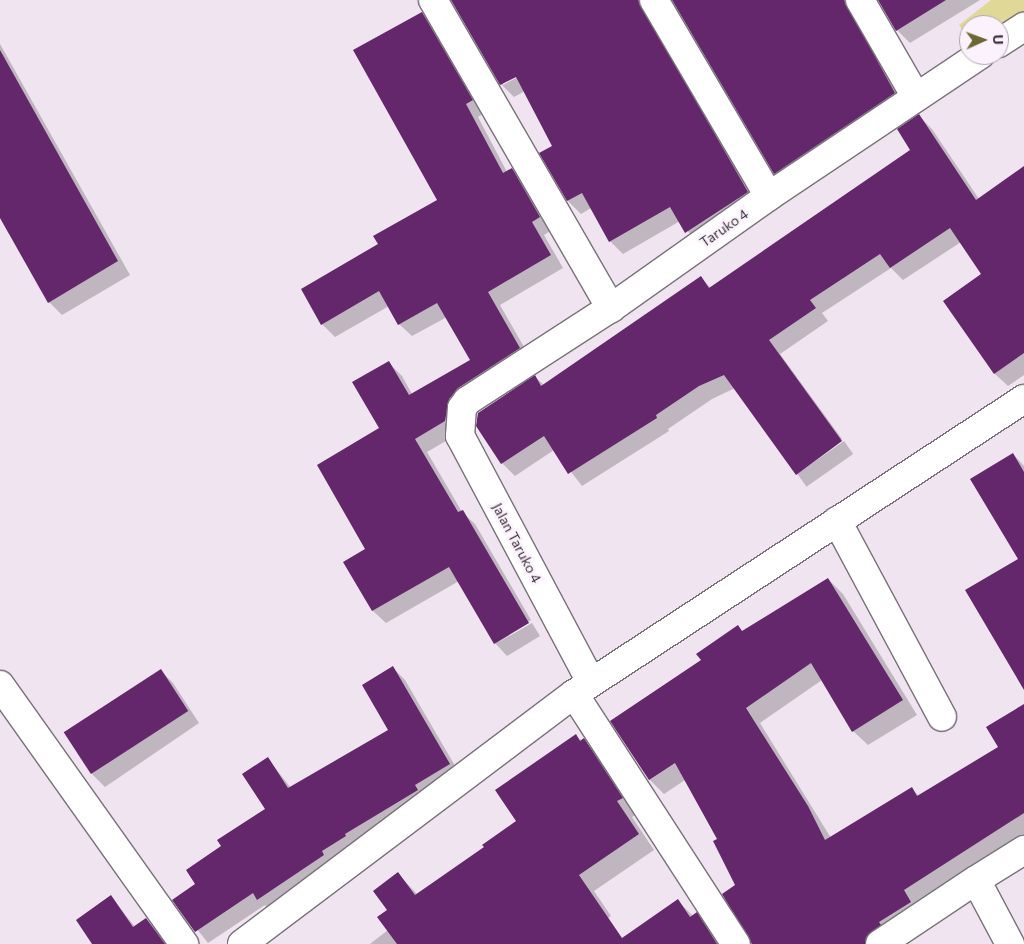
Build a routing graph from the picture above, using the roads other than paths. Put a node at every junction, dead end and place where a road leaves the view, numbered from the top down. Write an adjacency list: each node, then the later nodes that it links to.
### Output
1 (433, 0): 9 (street)
2 (654, 0): 8 (street)
3 (860, 0): 7 (street)
4 (1024, 27): 5 (street)
5 (1009, 37)
6 (965, 65): 7 (street, Taruko 4)
7 (916, 97): 8 (street, Taruko 4)
8 (769, 196): 9 (street, Taruko 4)
9 (610, 308): 11 (street, Taruko 4)
10 (1024, 399): 12 (street)
11 (467, 401): 14 (street, Jalan Taruko 4)
12 (837, 521): 14 (street); 15 (street)
13 (0, 685): 18 (street)
14 (583, 688): 19 (street); 20 (street, Jalan Taruko 4)
15 (942, 717)
16 (1024, 850): 17 (street)
17 (976, 880): 21 (street); 22 (street)
18 (184, 944)
19 (242, 944)
20 (736, 944)
21 (880, 944)
22 (1010, 944)

